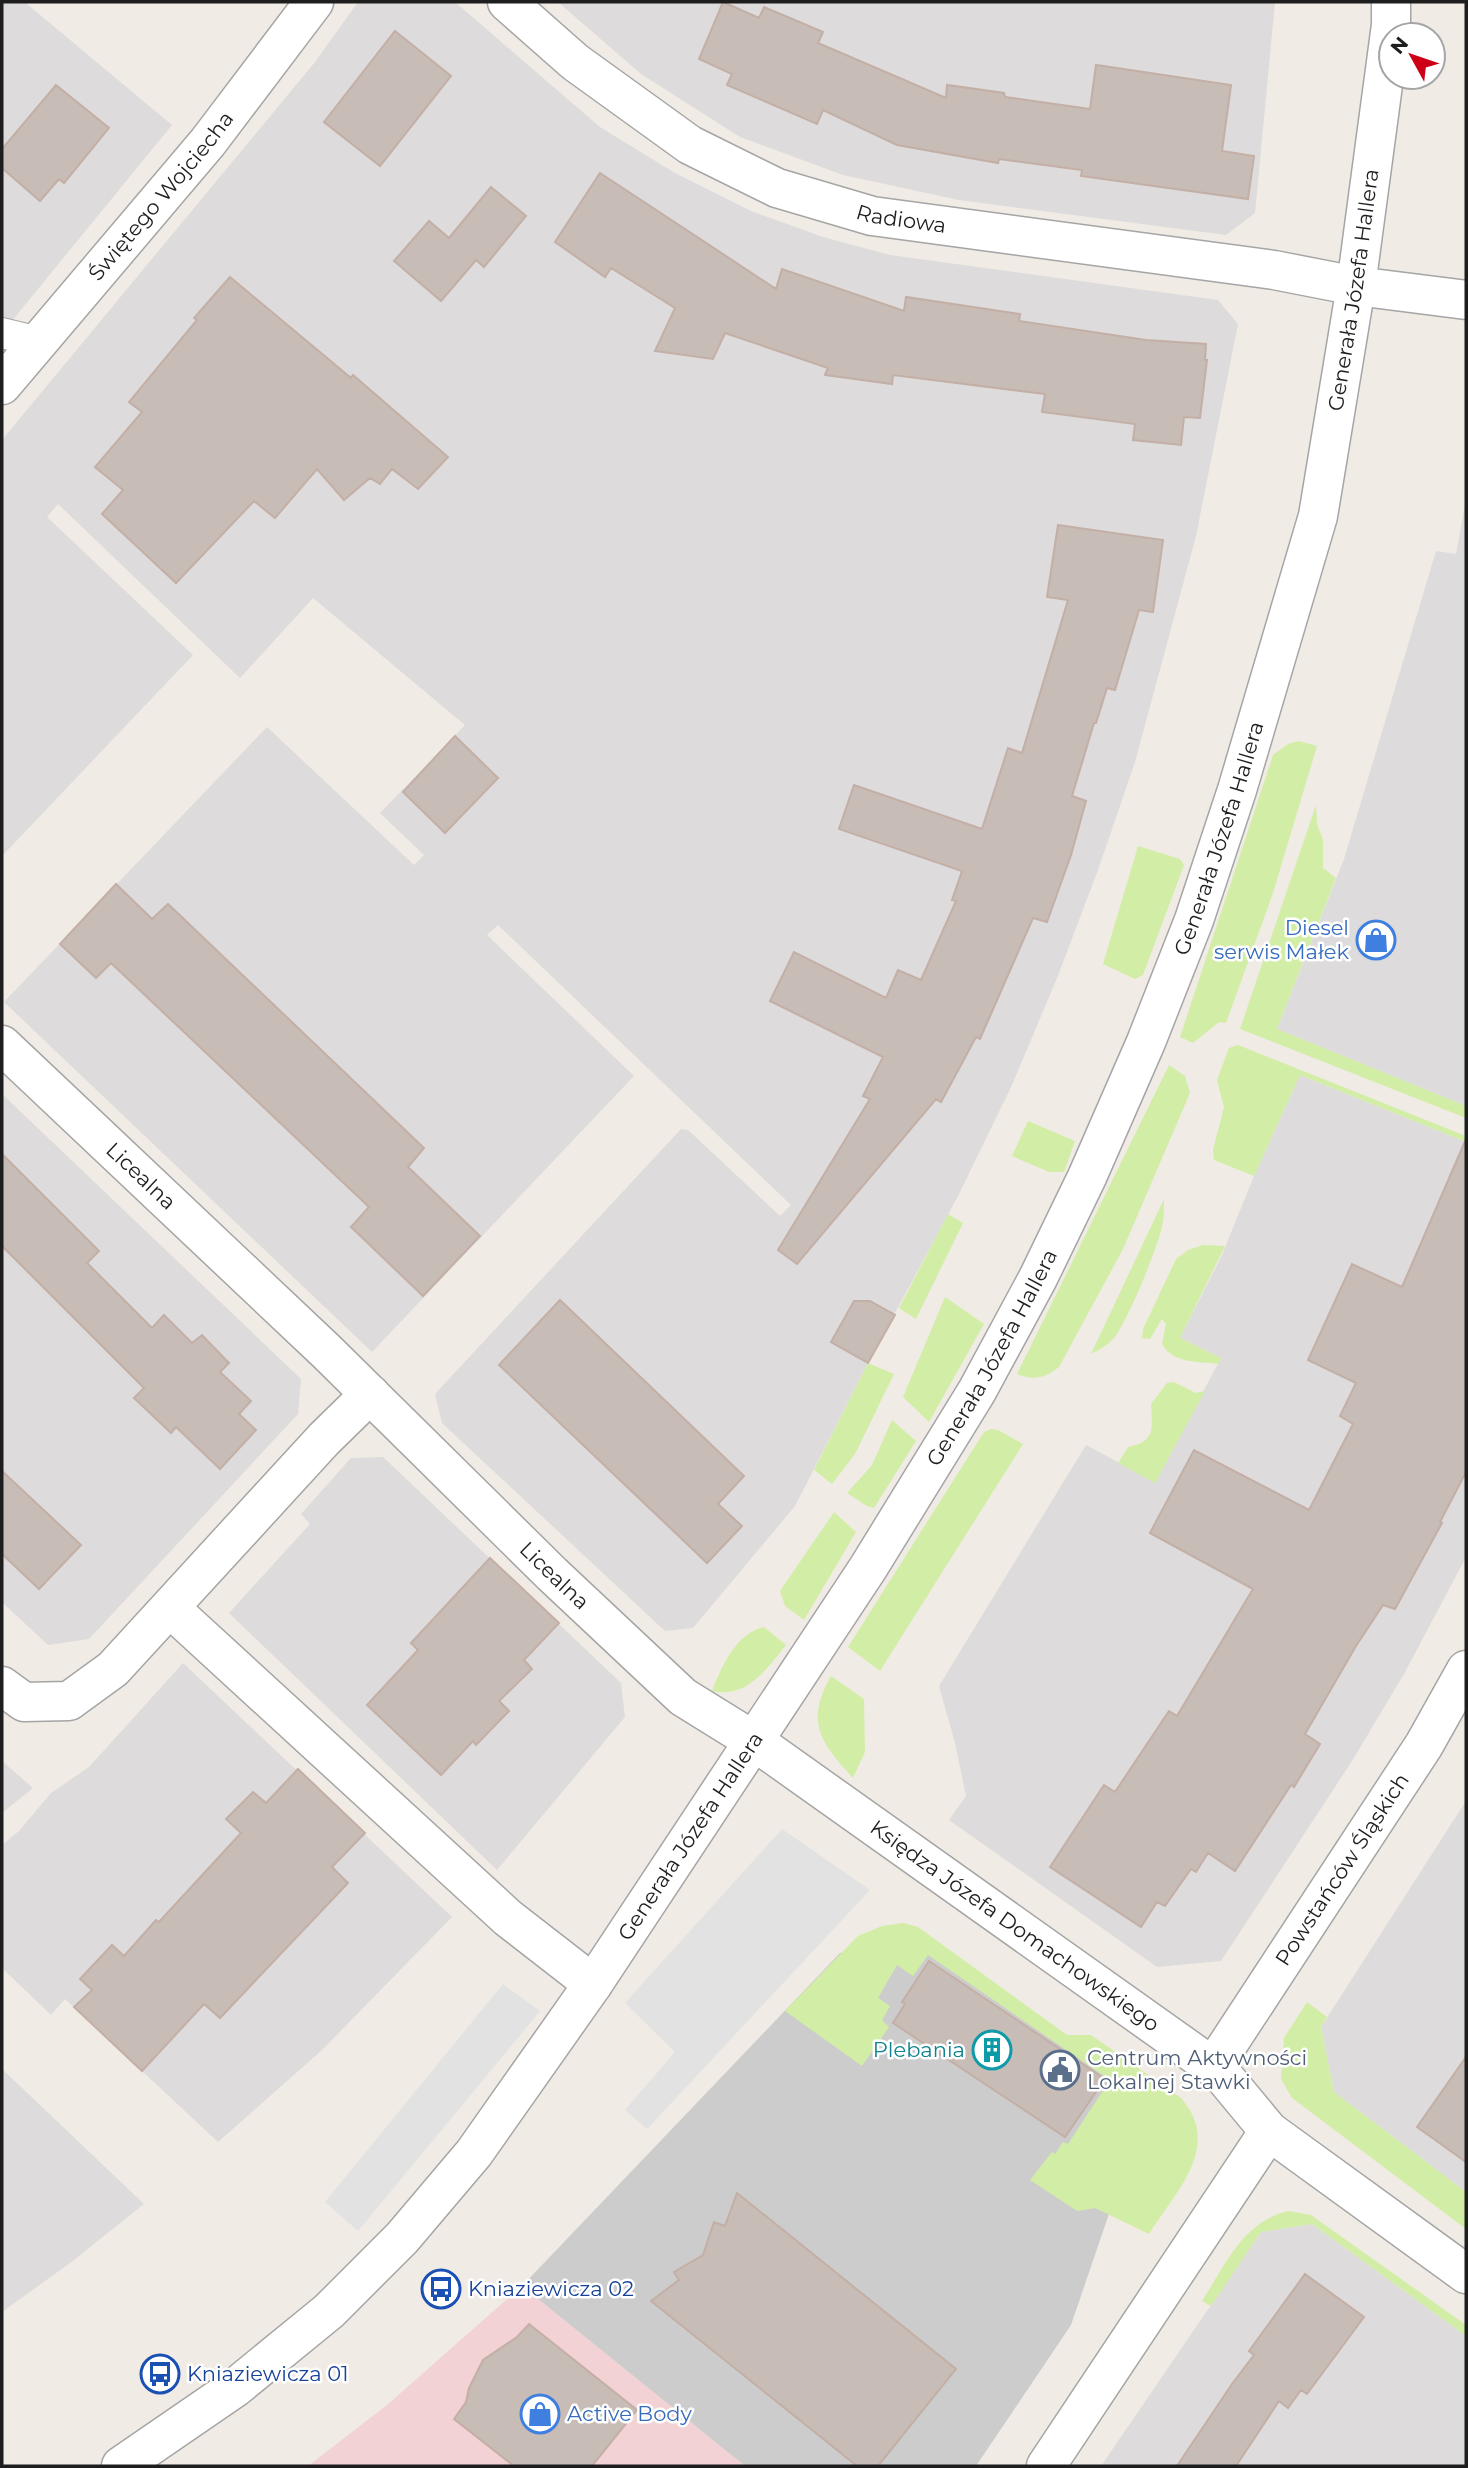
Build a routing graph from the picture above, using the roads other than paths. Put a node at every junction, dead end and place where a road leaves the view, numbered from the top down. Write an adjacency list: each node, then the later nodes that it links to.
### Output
1 (314, 2): 7 (street, Świętego Wojciecha)
2 (508, 2): 4 (street, Radiowa)
3 (1391, 2): 4 (street, Generała Józefa Hallera)
4 (1356, 286): 5 (street, Radiowa); 14 (street, Generała Józefa Hallera)
5 (1466, 300)
6 (2, 333): 7 (lane)
7 (39, 342): 8 (street, Świętego Wojciecha)
8 (2, 385)
9 (2, 1045): 10 (street, Licealna)
10 (370, 1394): 11 (street); 14 (street, Licealna)
11 (170, 1608): 13 (street); 15 (street)
12 (1466, 1670): 16 (street, Powstańców Śląskich)
13 (2, 1686)
14 (754, 1741): 15 (street, Generała Józefa Hallera); 16 (street, Księdza Józefa Domachowskiego)
15 (593, 1984): 19 (street, Generała Józefa Hallera)
16 (1213, 2067): 17 (street, Księdza Józefa Domachowskiego)
17 (1269, 2131): 18 (street, Księdza Józefa Domachowskiego); 20 (street)
18 (1466, 2274)
19 (121, 2466)
20 (1046, 2466)

